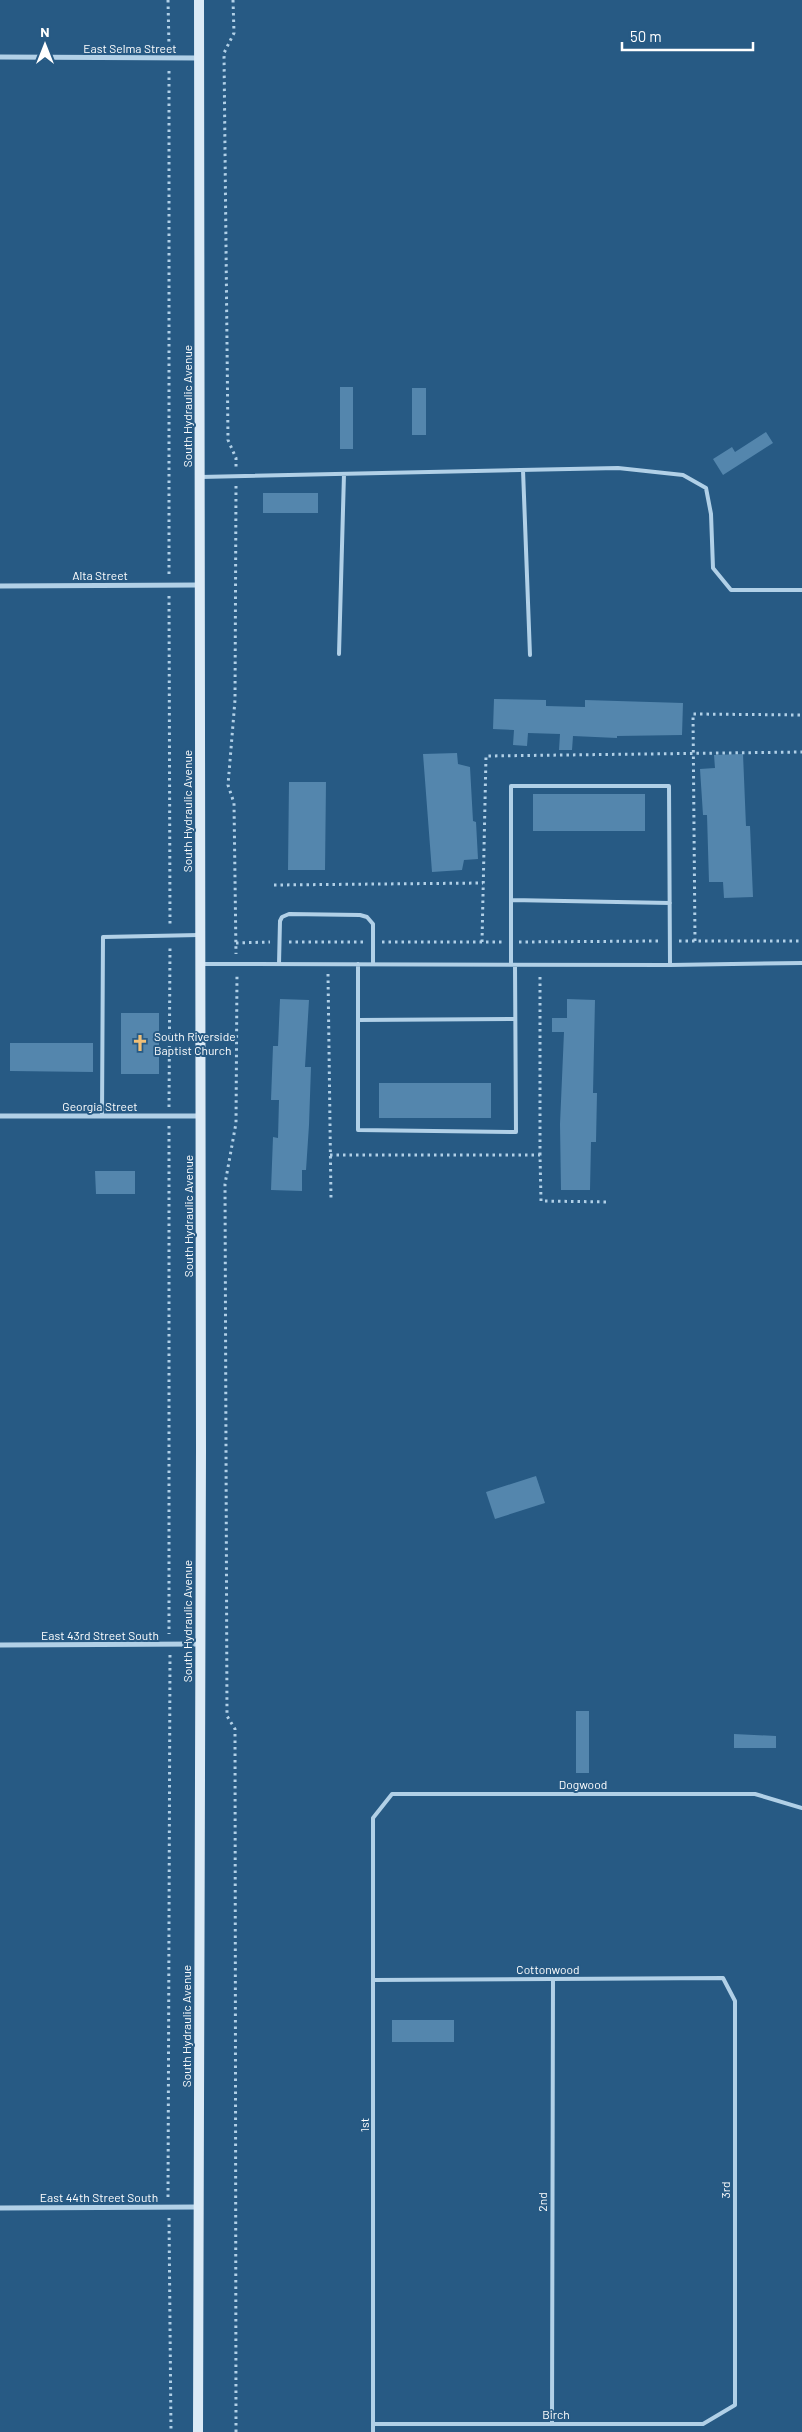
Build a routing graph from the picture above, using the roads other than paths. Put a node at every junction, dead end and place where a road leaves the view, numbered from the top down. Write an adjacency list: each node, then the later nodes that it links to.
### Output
1 (199, 0): 3 (street, South Hydraulic Avenue)
2 (0, 58): 3 (street, East Selma Street)
3 (199, 58): 6 (street, South Hydraulic Avenue)
4 (523, 470): 5 (lane); 9 (lane); 11 (lane)
5 (344, 474): 6 (lane); 10 (lane)
6 (200, 477): 7 (street, South Hydraulic Avenue)
7 (200, 585): 8 (street, Alta Street); 14 (street, South Hydraulic Avenue)
8 (0, 586)
9 (802, 590)
10 (339, 654)
11 (530, 655)
12 (511, 900): 13 (lane); 13 (lane); 20 (lane)
13 (670, 903): 21 (lane)
14 (200, 934): 16 (street, South Hydraulic Avenue); 25 (lane)
15 (802, 963): 21 (lane)
16 (200, 964): 17 (lane); 26 (street, South Hydraulic Avenue)
17 (279, 964): 18 (lane); 19 (lane)
18 (358, 964): 19 (lane); 23 (lane)
19 (373, 964): 20 (lane)
20 (513, 965): 21 (lane); 22 (lane)
21 (670, 965)
22 (515, 1019): 23 (lane); 23 (lane)
23 (358, 1020)
24 (0, 1116): 25 (street, Georgia Street)
25 (102, 1116): 26 (street, Georgia Street)
26 (200, 1116): 27 (street, South Hydraulic Avenue)
27 (200, 1644): 28 (street, East 43rd Street South); 34 (street, South Hydraulic Avenue)
28 (0, 1645)
29 (802, 1808): 30 (lane, Dogwood)
30 (373, 1818): 33 (lane, 1st)
31 (723, 1978): 32 (lane, Cottonwood); 36 (lane, 3rd)
32 (553, 1979): 33 (lane, Cottonwood); 38 (lane, 2nd)
33 (374, 1980): 37 (lane, 1st)
34 (198, 2207): 35 (street, East 44th Street South); 39 (street, South Hydraulic Avenue)
35 (0, 2208)
36 (735, 2405): 38 (lane, Birch)
37 (373, 2424): 38 (lane, Birch); 40 (lane, 1st)
38 (552, 2424)
39 (198, 2432)
40 (373, 2432)

